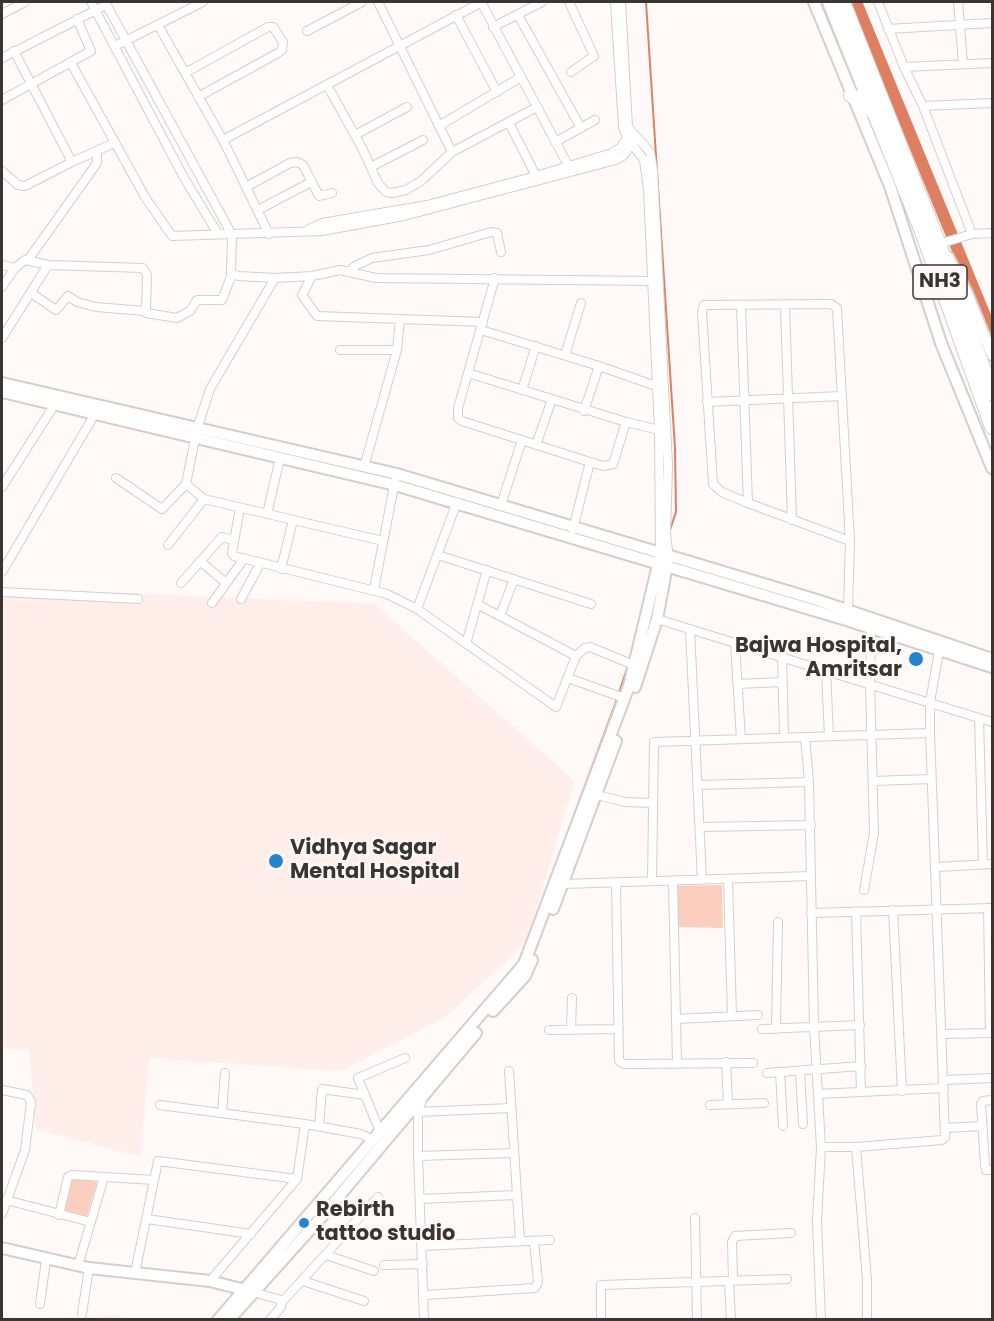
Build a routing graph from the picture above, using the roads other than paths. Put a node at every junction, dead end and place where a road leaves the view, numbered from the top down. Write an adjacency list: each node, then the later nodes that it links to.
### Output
1 (25, 2): 18 (street)
2 (91, 2): 17 (street)
3 (203, 2): 24 (street)
4 (362, 2): 27 (street)
5 (378, 2): 30 (street)
6 (481, 2): 19 (street); 25 (street)
7 (542, 2): 20 (street)
8 (569, 2): 37 (street)
9 (615, 2): 56 (street)
10 (621, 2): 56 (street)
11 (814, 2): 43 (street)
12 (830, 2): 50 (highway, NH3)
13 (843, 2): 78 (highway, NH3)
14 (878, 2): 26 (street)
15 (958, 2): 23 (street)
16 (106, 3): 17 (street); 28 (street)
17 (96, 10): 21 (street); 29 (street)
18 (2, 14)
19 (456, 15): 30 (street); 42 (street)
20 (518, 15): 25 (street); 54 (street)
21 (77, 20): 31 (street); 33 (street)
22 (993, 23): 23 (street)
23 (961, 24): 26 (street); 35 (street)
24 (158, 25): 28 (street); 38 (street)
25 (493, 27): 39 (street)
26 (888, 29): 36 (street)
27 (308, 31)
28 (126, 41): 29 (street); 76 (street)
29 (115, 46): 74 (street)
30 (400, 46): 41 (street); 53 (street)
31 (14, 51): 32 (street); 40 (street)
32 (2, 58)
33 (71, 63): 40 (street); 60 (street)
34 (993, 63): 35 (street)
35 (963, 64): 36 (street)
36 (904, 67): 47 (street)
37 (571, 72)
38 (185, 73): 44 (street); 44 (street)
39 (521, 77): 42 (street); 49 (street)
40 (31, 85): 45 (street); 63 (street)
41 (327, 85): 55 (street); 58 (street)
42 (497, 92): 53 (street)
43 (851, 95): 50 (highway); 129 (street)
44 (198, 97): 58 (street)
45 (2, 100)
46 (993, 104): 47 (street)
47 (923, 106): 77 (street)
48 (407, 107): 55 (street)
49 (537, 107): 52 (street); 59 (street)
50 (875, 114): 121 (highway, NH3)
51 (595, 120): 54 (street)
52 (509, 123): 62 (street); 67 (street)
53 (439, 126): 62 (street)
54 (581, 128): 59 (street)
55 (355, 135): 65 (street)
56 (631, 138): 64 (street); 72 (street); 89 (street); 149 (street)
57 (423, 140): 65 (street)
58 (223, 141): 69 (street)
59 (555, 141): 64 (street)
60 (114, 143): 61 (street); 74 (street)
61 (97, 151): 63 (street); 80 (street)
62 (452, 152): 65 (street)
63 (72, 162): 66 (street)
64 (568, 165): 67 (street)
65 (371, 167)
66 (2, 171)
67 (536, 176): 72 (street)
68 (311, 182): 69 (street); 70 (street); 71 (street)
69 (246, 187): 71 (street)
70 (332, 193)
71 (258, 210): 75 (street)
72 (304, 231): 75 (street)
73 (993, 233): 77 (street)
74 (218, 234): 76 (street)
75 (269, 234): 76 (street)
76 (232, 235): 85 (street)
77 (968, 235): 78 (street)
78 (945, 243): 104 (street); 111 (highway, NH3)
79 (501, 252): 84 (street)
80 (27, 260): 81 (street); 83 (street)
81 (48, 265): 91 (street); 95 (street)
82 (2, 266): 83 (street)
83 (15, 268): 90 (street)
84 (348, 272): 86 (street); 88 (street)
85 (232, 274): 87 (street); 95 (street)
86 (312, 276): 87 (street); 96 (street)
87 (275, 278): 123 (street)
88 (495, 278): 89 (street); 97 (street)
89 (653, 280): 108 (street)
90 (2, 287)
91 (31, 293): 95 (street); 99 (street)
92 (581, 303): 103 (street)
93 (741, 304): 94 (street); 116 (street); 117 (street)
94 (785, 305): 112 (street); 114 (street)
95 (145, 311)
96 (400, 319): 97 (street); 102 (street)
97 (483, 322): 98 (street)
98 (481, 330): 100 (street); 106 (street)
99 (2, 338)
100 (536, 346): 103 (street); 109 (street)
101 (340, 350): 102 (street)
102 (397, 350): 128 (street)
103 (565, 355): 105 (street)
104 (993, 355)
105 (599, 366): 108 (street); 119 (street)
106 (468, 373): 109 (street); 124 (street)
107 (2, 383): 115 (street)
108 (656, 386): 122 (street)
109 (522, 390): 113 (street)
110 (2, 392): 115 (street)
111 (993, 393)
112 (841, 396): 114 (street); 145 (street)
113 (552, 399): 119 (street); 125 (street)
114 (788, 399): 116 (street); 141 (street)
115 (57, 401): 118 (street); 133 (street)
116 (743, 401): 117 (street); 136 (street)
117 (707, 402): 136 (street)
118 (98, 410): 123 (street); 154 (street)
119 (584, 411): 120 (street)
120 (626, 422): 122 (street); 127 (street)
121 (993, 427)
122 (659, 430): 149 (street)
123 (196, 433): 126 (street); 128 (street); 132 (street)
124 (522, 440): 125 (street); 137 (street)
125 (536, 445): 127 (street)
126 (280, 458): 131 (street); 139 (street)
127 (590, 462): 142 (street)
128 (364, 467): 131 (street)
129 (993, 468)
130 (116, 478): 132 (street)
131 (396, 479): 135 (street); 137 (street); 144 (street)
132 (186, 484): 134 (street)
133 (2, 487)
134 (204, 499): 138 (street); 146 (street)
135 (457, 502): 147 (street); 149 (street)
136 (748, 503): 141 (street)
137 (501, 505): 142 (street)
138 (240, 508): 139 (street); 143 (street)
139 (267, 514): 140 (street)
140 (293, 520): 144 (street); 152 (street)
141 (792, 520): 145 (street)
142 (573, 529): 149 (street)
143 (234, 540): 148 (street); 150 (street)
144 (383, 541): 158 (street)
145 (850, 541): 166 (street)
146 (168, 545)
147 (438, 555): 153 (street); 165 (street)
148 (243, 560): 151 (street); 157 (street)
149 (664, 560): 166 (street); 169 (street); 171 (street); 178 (street)
150 (200, 561): 156 (street); 157 (street)
151 (260, 564): 152 (street); 161 (street)
152 (281, 569): 158 (street)
153 (487, 570): 155 (street); 163 (street)
154 (2, 572)
155 (514, 579): 164 (street); 167 (street)
156 (181, 583)
157 (226, 583): 162 (street)
158 (374, 589): 165 (street)
159 (2, 592): 160 (street)
160 (138, 599)
161 (241, 599)
162 (212, 603)
163 (477, 604): 167 (street); 173 (street)
164 (591, 604)
165 (417, 609): 173 (street)
166 (848, 609): 168 (street)
167 (500, 616): 175 (street)
168 (873, 618): 171 (street); 174 (street)
169 (657, 619): 170 (street); 200 (street)
170 (690, 630): 172 (street); 194 (street)
171 (870, 630): 174 (street); 184 (street)
172 (735, 642): 176 (street); 183 (street)
173 (466, 644): 181 (street)
174 (940, 645): 177 (street); 179 (street); 186 (street)
175 (576, 656): 178 (street); 181 (street)
176 (782, 656): 180 (street); 182 (street)
177 (993, 659)
178 (634, 665): 185 (street)
179 (993, 667)
180 (826, 670): 184 (street); 191 (street)
181 (568, 678): 185 (street)
182 (781, 682): 183 (street); 192 (street)
183 (738, 684): 195 (street)
184 (870, 684): 186 (street); 190 (street)
185 (624, 698): 269 (street)
186 (930, 702): 187 (street); 189 (street)
187 (979, 718): 188 (street); 204 (street)
188 (993, 722)
189 (930, 733): 190 (street); 196 (street)
190 (872, 735): 191 (street); 197 (street)
191 (829, 736): 193 (street)
192 (784, 737): 193 (street); 195 (street)
193 (805, 737): 198 (street)
194 (696, 739): 195 (street); 199 (street); 201 (street)
195 (741, 739)
196 (932, 779): 197 (street); 206 (street)
197 (873, 781): 214 (street)
198 (809, 782): 199 (street); 202 (street)
199 (699, 784): 203 (street)
200 (597, 795): 201 (street); 213 (street)
201 (653, 803): 209 (street)
202 (811, 825): 203 (street); 207 (street)
203 (701, 827): 210 (street)
204 (983, 864): 205 (street); 206 (street)
205 (993, 864)
206 (937, 867): 217 (street)
207 (811, 876): 208 (street); 219 (street)
208 (728, 879): 210 (street); 225 (street)
209 (652, 880): 211 (street); 212 (street)
210 (702, 880): 211 (street)
211 (673, 881): 226 (street)
212 (616, 882): 213 (street); 229 (street)
213 (564, 884): 254 (street)
214 (864, 890)
215 (990, 908): 217 (street); 221 (street)
216 (893, 910): 217 (street); 218 (street); 250 (street)
217 (937, 910): 235 (street)
218 (856, 911): 219 (street); 227 (street)
219 (811, 913): 228 (street)
220 (778, 922): 231 (street)
221 (990, 955): 222 (street)
222 (990, 989): 234 (street)
223 (572, 998): 233 (street)
224 (758, 1015): 225 (street)
225 (732, 1016): 226 (street)
226 (676, 1019): 239 (street)
227 (860, 1025): 228 (street); 240 (street)
228 (814, 1026): 231 (street); 241 (street)
229 (620, 1029): 233 (street); 239 (street)
230 (762, 1029): 231 (street)
231 (776, 1029)
232 (549, 1030): 233 (street)
233 (571, 1030)
234 (991, 1033): 235 (street)
235 (942, 1034): 248 (street)
236 (405, 1058): 253 (street)
237 (726, 1062): 238 (street); 239 (street); 257 (street)
238 (753, 1063)
239 (677, 1064)
240 (861, 1066): 241 (street); 251 (street)
241 (816, 1070): 243 (street); 252 (street)
242 (509, 1071): 260 (street)
243 (800, 1071): 245 (street); 264 (street)
244 (225, 1072): 262 (street)
245 (780, 1072): 246 (street); 266 (street)
246 (767, 1073)
247 (993, 1078): 248 (street)
248 (944, 1084): 250 (street); 268 (street)
249 (2, 1090): 278 (street)
250 (902, 1091): 251 (street)
251 (861, 1092): 252 (street)
252 (818, 1094): 270 (street)
253 (365, 1095): 265 (street); 269 (street)
254 (423, 1097): 261 (street); 307 (street)
255 (993, 1100): 267 (street)
256 (764, 1103): 257 (street)
257 (728, 1104): 259 (street)
258 (160, 1105): 262 (street)
259 (710, 1105)
260 (511, 1108): 261 (street); 272 (street)
261 (418, 1112): 273 (street)
262 (222, 1113): 263 (street)
263 (305, 1124): 265 (street); 277 (street)
264 (803, 1124)
265 (319, 1126): 269 (street)
266 (783, 1126)
267 (982, 1126): 268 (street); 274 (street)
268 (945, 1128): 271 (street)
269 (376, 1136): 307 (street)
270 (820, 1147): 271 (street); 320 (street)
271 (856, 1147): 321 (street)
272 (514, 1153): 273 (street); 279 (street)
273 (418, 1156): 281 (street)
274 (993, 1170)
275 (104, 1177): 276 (street); 284 (street); 287 (street)
276 (154, 1179): 277 (street); 286 (street)
277 (297, 1179): 289 (street)
278 (6, 1187): 282 (street)
279 (517, 1195): 281 (street); 292 (street)
280 (378, 1197): 295 (street)
281 (420, 1199): 293 (street)
282 (6, 1200): 283 (street); 284 (street)
283 (2, 1214)
284 (59, 1215): 287 (street)
285 (695, 1218): 306 (street)
286 (147, 1219): 289 (street); 301 (street)
287 (91, 1222): 299 (street)
288 (791, 1233): 305 (street)
289 (251, 1234): 303 (street)
290 (534, 1240): 291 (street); 292 (street); 308 (street)
291 (550, 1240)
292 (520, 1241): 293 (street)
293 (422, 1246): 297 (street)
294 (2, 1248): 296 (street)
295 (326, 1255): 300 (street); 304 (street)
296 (46, 1260): 299 (street); 311 (street)
297 (423, 1264): 298 (street); 308 (street)
298 (384, 1265)
299 (84, 1267): 301 (street); 312 (street)
300 (374, 1271)
301 (135, 1273): 303 (street)
302 (787, 1279): 305 (street)
303 (210, 1281): 307 (street)
304 (303, 1281): 309 (street); 310 (street)
305 (731, 1281): 306 (street); 319 (street)
306 (696, 1282): 317 (street); 318 (street)
307 (248, 1291): 310 (street); 313 (street); 314 (street)
308 (425, 1295): 316 (street)
309 (364, 1301)
310 (282, 1302): 315 (street)
311 (40, 1304)
312 (81, 1314)
313 (218, 1320)
314 (229, 1320)
315 (270, 1320)
316 (424, 1320)
317 (601, 1320)
318 (697, 1320)
319 (731, 1320)
320 (821, 1320)
321 (867, 1320)

